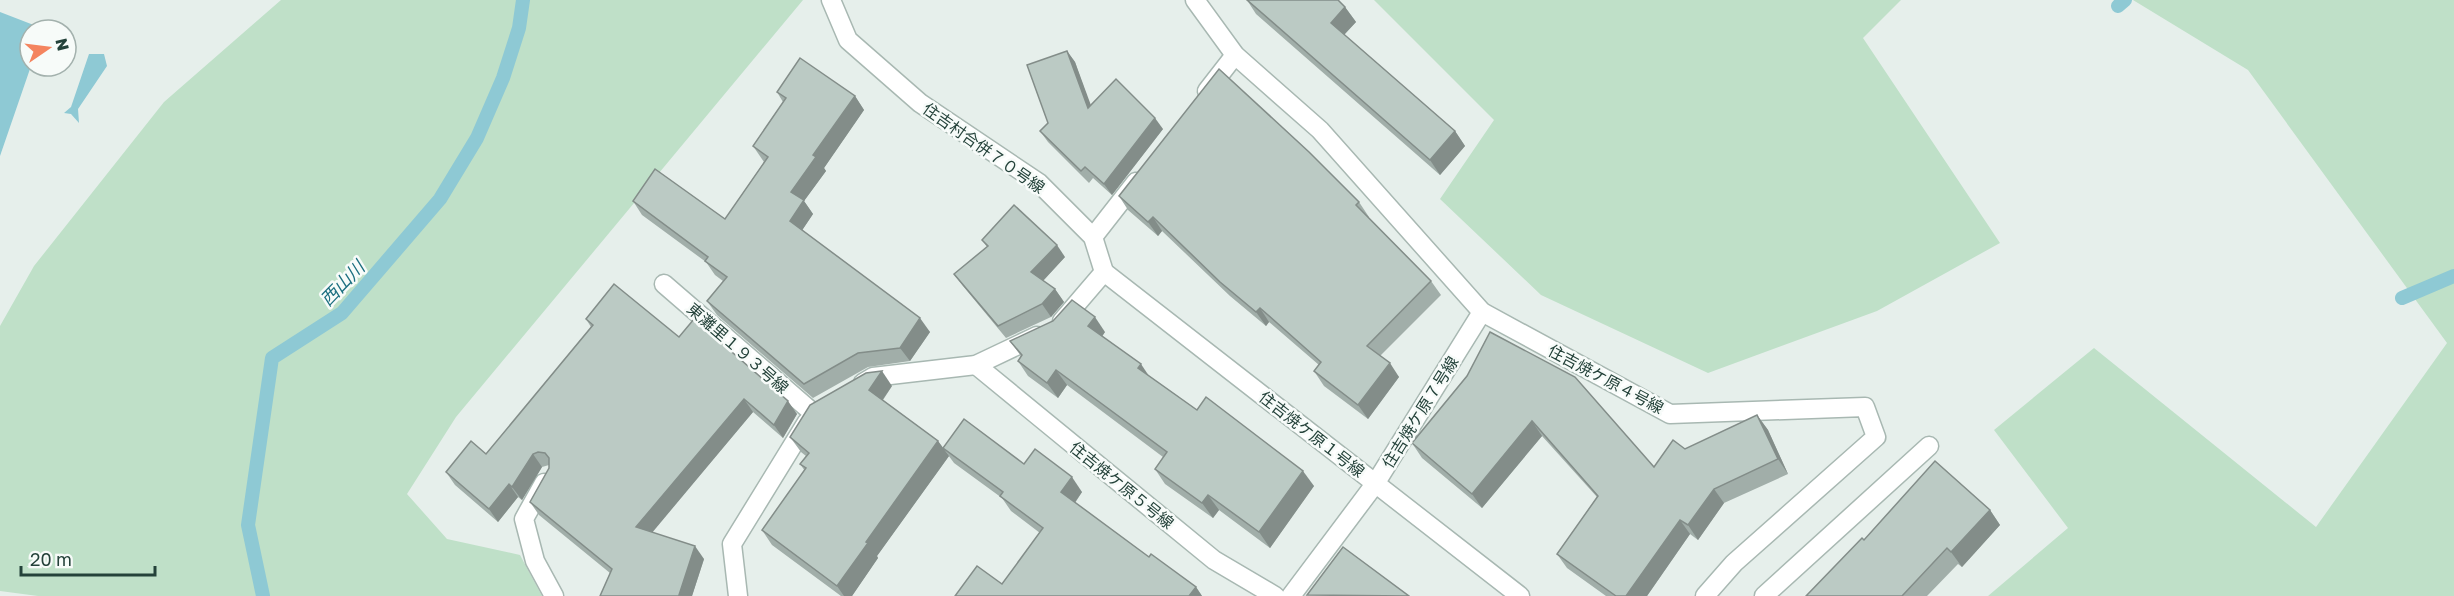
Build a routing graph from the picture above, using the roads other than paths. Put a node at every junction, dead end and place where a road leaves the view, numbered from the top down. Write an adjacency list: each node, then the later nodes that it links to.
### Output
1 (831, 0): 6 (street, 住吉村合併７０号線)
2 (1195, 0): 3 (street, 住吉焼ケ原４号線)
3 (1235, 55): 4 (street); 9 (street, 住吉焼ケ原４号線)
4 (1200, 100)
5 (1150, 164): 6 (street)
6 (1093, 237): 7 (street, 住吉村合併７０号線)
7 (1104, 272): 10 (street); 14 (street, 住吉焼ケ原１号線)
8 (664, 284): 15 (street, 東灘里１９３号線)
9 (1482, 312): 14 (street, 住吉焼ケ原７号線); 20 (street, 住吉焼ケ原４号線)
10 (976, 365): 11 (street); 17 (street, 住吉焼ケ原５号線)
11 (843, 394)
12 (1929, 446): 21 (street)
13 (548, 476): 16 (street)
14 (1375, 484): 18 (street, 住吉焼ケ原７号線); 19 (street, 住吉焼ケ原１号線)
15 (743, 595)
16 (554, 596)
17 (1275, 596)
18 (1291, 596)
19 (1520, 596)
20 (1705, 596)
21 (1764, 596)

